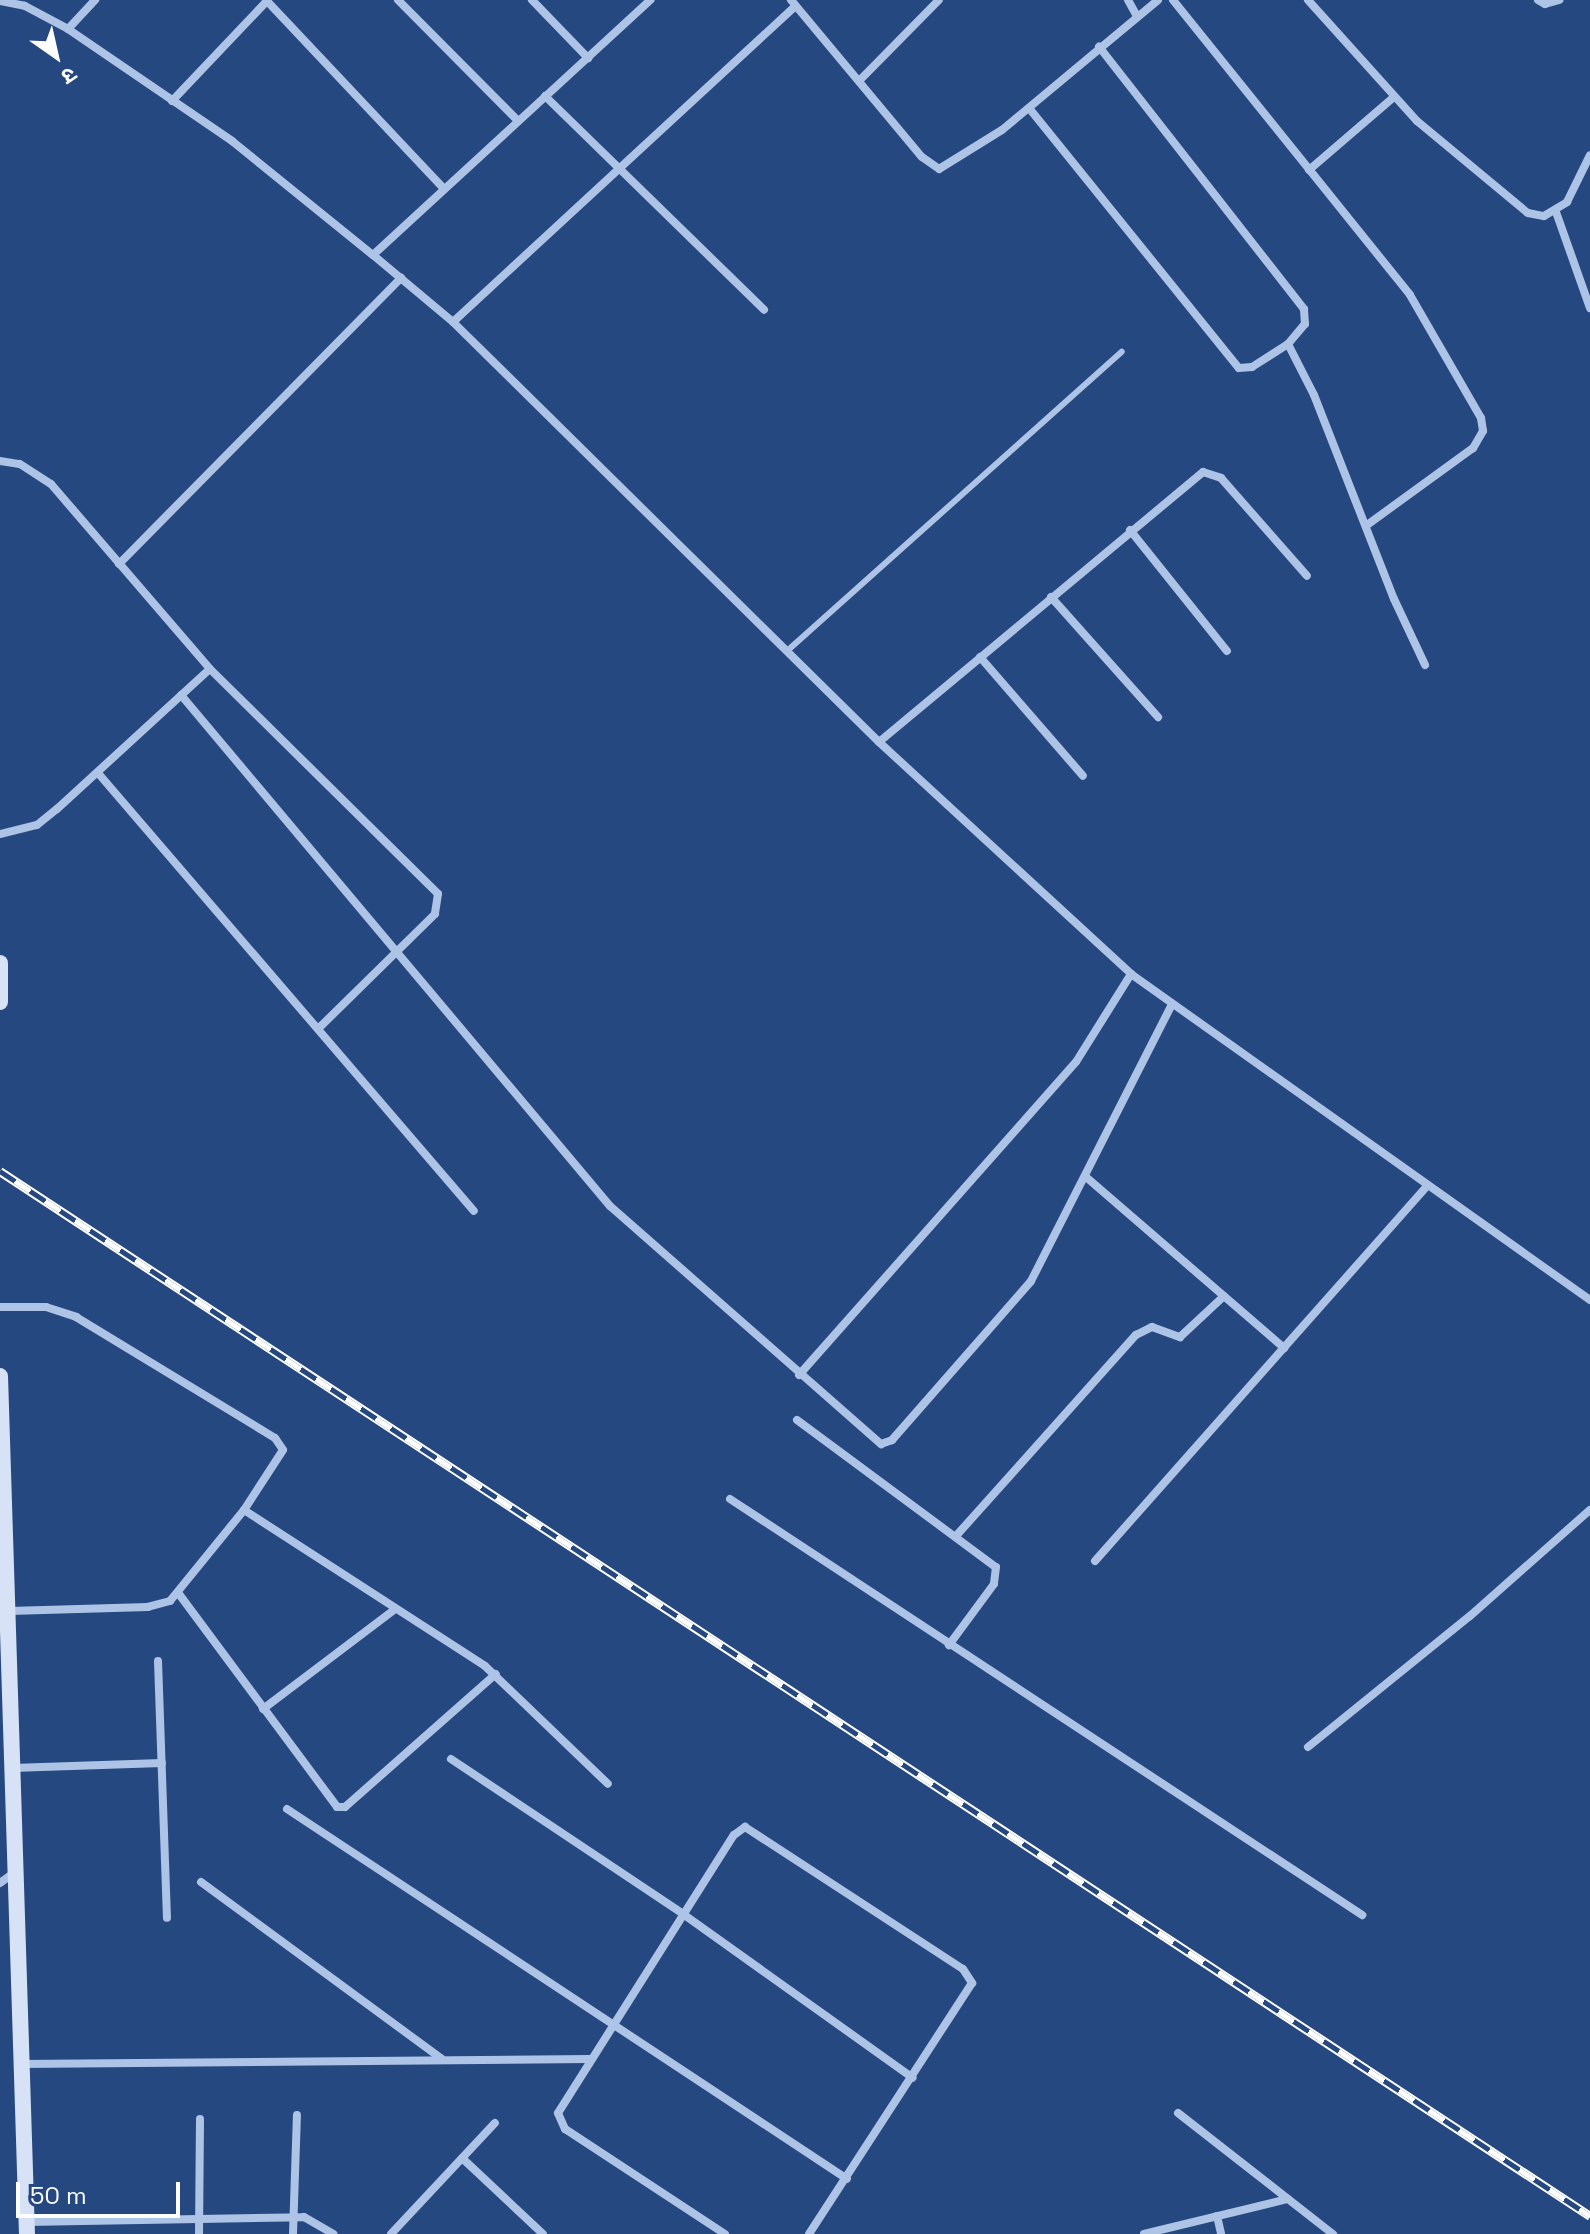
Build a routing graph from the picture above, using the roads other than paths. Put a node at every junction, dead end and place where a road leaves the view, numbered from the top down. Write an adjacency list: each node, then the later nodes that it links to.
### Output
1 (95, 0): 16 (street)
2 (268, 0): 22 (street); 28 (street)
3 (398, 0): 24 (street)
4 (532, 0): 18 (street)
5 (650, 0): 18 (street)
6 (939, 0): 19 (street)
7 (1128, 0): 15 (street)
8 (1158, 0): 15 (street)
9 (1173, 0): 26 (street)
10 (1308, 0): 21 (street)
11 (1538, 0): 12 (street)
12 (1559, 0)
13 (0, 1): 16 (street)
14 (794, 3): 19 (street); 27 (street)
15 (1137, 16): 17 (street)
16 (68, 29): 22 (street)
17 (1099, 47): 23 (street); 35 (street)
18 (588, 58): 20 (street)
19 (860, 80): 23 (street)
20 (545, 96): 24 (street); 27 (street)
21 (1394, 97): 26 (street); 29 (street)
22 (172, 101): 30 (street)
23 (1029, 108): 35 (street)
24 (518, 121): 28 (street)
25 (1590, 155): 29 (street)
26 (1309, 170): 38 (street)
27 (619, 171): 33 (street); 34 (street)
28 (444, 189): 30 (street)
29 (1556, 212): 32 (street)
30 (373, 255): 31 (street)
31 (401, 278): 34 (street); 40 (street)
32 (1590, 308)
33 (764, 310)
34 (453, 322): 43 (street)
35 (1288, 344): 38 (street)
36 (1122, 352): 43 (lane)
37 (0, 461): 40 (street)
38 (1367, 525): 46 (street)
39 (1130, 530): 41 (street); 42 (street); 44 (street)
40 (119, 564): 47 (street)
41 (1307, 576)
42 (1051, 597): 45 (street); 49 (street)
43 (787, 651): 50 (street)
44 (1227, 651)
45 (980, 657): 50 (street); 52 (street)
46 (1425, 665)
47 (210, 669): 48 (street); 54 (street)
48 (181, 695): 51 (street); 54 (street)
49 (1158, 717)
50 (879, 742): 56 (street)
51 (98, 773): 53 (street); 59 (street)
52 (1083, 776)
53 (0, 834)
54 (399, 953): 59 (street); 67 (street)
55 (0, 963): 57 (main road)
56 (1131, 974): 58 (street); 67 (street)
57 (0, 1002)
58 (1172, 1004): 60 (street); 61 (street)
59 (318, 1029): 62 (street)
60 (1086, 1177): 63 (street); 67 (street)
61 (1428, 1185): 64 (street); 66 (street)
62 (474, 1211)
63 (1224, 1296): 66 (street); 73 (street)
64 (1590, 1300)
65 (0, 1307): 71 (street)
66 (1284, 1348): 74 (street)
67 (799, 1375)
68 (0, 1376): 77 (main road)
69 (797, 1420): 73 (street)
70 (730, 1499): 78 (street)
71 (244, 1510): 75 (street); 76 (street)
72 (1590, 1510): 82 (street)
73 (956, 1536): 78 (street)
74 (1095, 1561)
75 (179, 1594): 77 (street); 81 (street)
76 (395, 1609): 80 (street); 81 (street)
77 (9, 1611): 85 (main road)
78 (949, 1645): 92 (street)
79 (158, 1661): 84 (street)
80 (496, 1674): 81 (street); 86 (street)
81 (263, 1709)
82 (1308, 1747)
83 (451, 1759): 91 (street)
84 (162, 1763): 85 (street); 93 (street)
85 (12, 1768): 88 (main road)
86 (608, 1784)
87 (287, 1809): 94 (street)
88 (14, 1872): 90 (street); 97 (main road)
89 (201, 1882): 96 (street)
90 (0, 1883)
91 (683, 1914): 94 (street); 98 (street); 98 (street)
92 (1362, 1915)
93 (167, 1918)
94 (615, 2022): 95 (street); 104 (street)
95 (590, 2059): 96 (street); 115 (street)
96 (443, 2060): 97 (street)
97 (20, 2064): 109 (main road)
98 (913, 2078): 104 (street)
99 (1178, 2113): 105 (street)
100 (297, 2115): 107 (street)
101 (200, 2119): 108 (street)
102 (495, 2123): 103 (street)
103 (462, 2158): 113 (street); 114 (street)
104 (847, 2179): 116 (street)
105 (1288, 2199): 106 (street); 119 (street)
106 (1217, 2216): 117 (street); 118 (street)
107 (297, 2217): 108 (street); 111 (street); 112 (street)
108 (200, 2219): 109 (street); 110 (street)
109 (27, 2228)
110 (199, 2234)
111 (293, 2234)
112 (334, 2234)
113 (391, 2234)
114 (543, 2234)
115 (725, 2234)
116 (809, 2234)
117 (1144, 2234)
118 (1221, 2234)
119 (1333, 2234)

